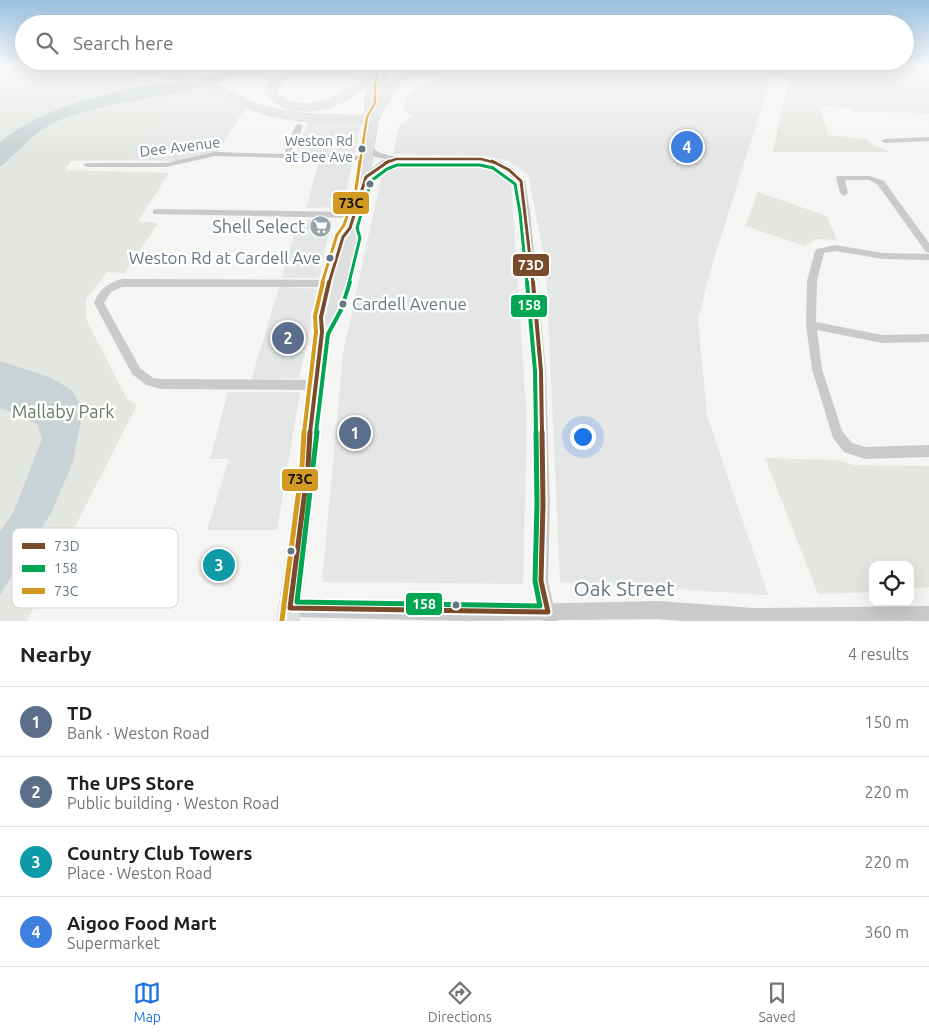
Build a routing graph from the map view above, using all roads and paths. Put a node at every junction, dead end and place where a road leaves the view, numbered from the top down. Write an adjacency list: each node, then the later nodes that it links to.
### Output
1 (228, 95): 8 (highway)
2 (273, 95): 3 (highway)
3 (345, 95)
4 (372, 95): 8 (main road)
5 (381, 95): 7 (main road)
6 (386, 95): 7 (highway)
7 (381, 105): 8 (main road)
8 (373, 119): 12 (main road)
9 (300, 126): 13 (street)
10 (929, 139): 11 (street)
11 (885, 141)
12 (368, 154): 13 (street, Dee Avenue); 14 (street, Dee Avenue); 16 (main road)
13 (287, 156): 15 (street, Dee Avenue)
14 (396, 158): 16 (street); 29 (street, Dee Avenue)
15 (87, 165)
16 (366, 177): 19 (main road)
17 (844, 193): 20 (street)
18 (156, 212): 19 (street)
19 (352, 221): 22 (main road)
20 (929, 250)
21 (929, 257): 23 (street)
22 (336, 284): 25 (main road); 25 (street)
23 (811, 325): 24 (street); 26 (street)
24 (929, 338)
25 (315, 385): 27 (main road)
26 (929, 451)
27 (288, 614): 29 (street, Oak Street)
28 (929, 615): 29 (street, Oak Street)
29 (549, 616)

